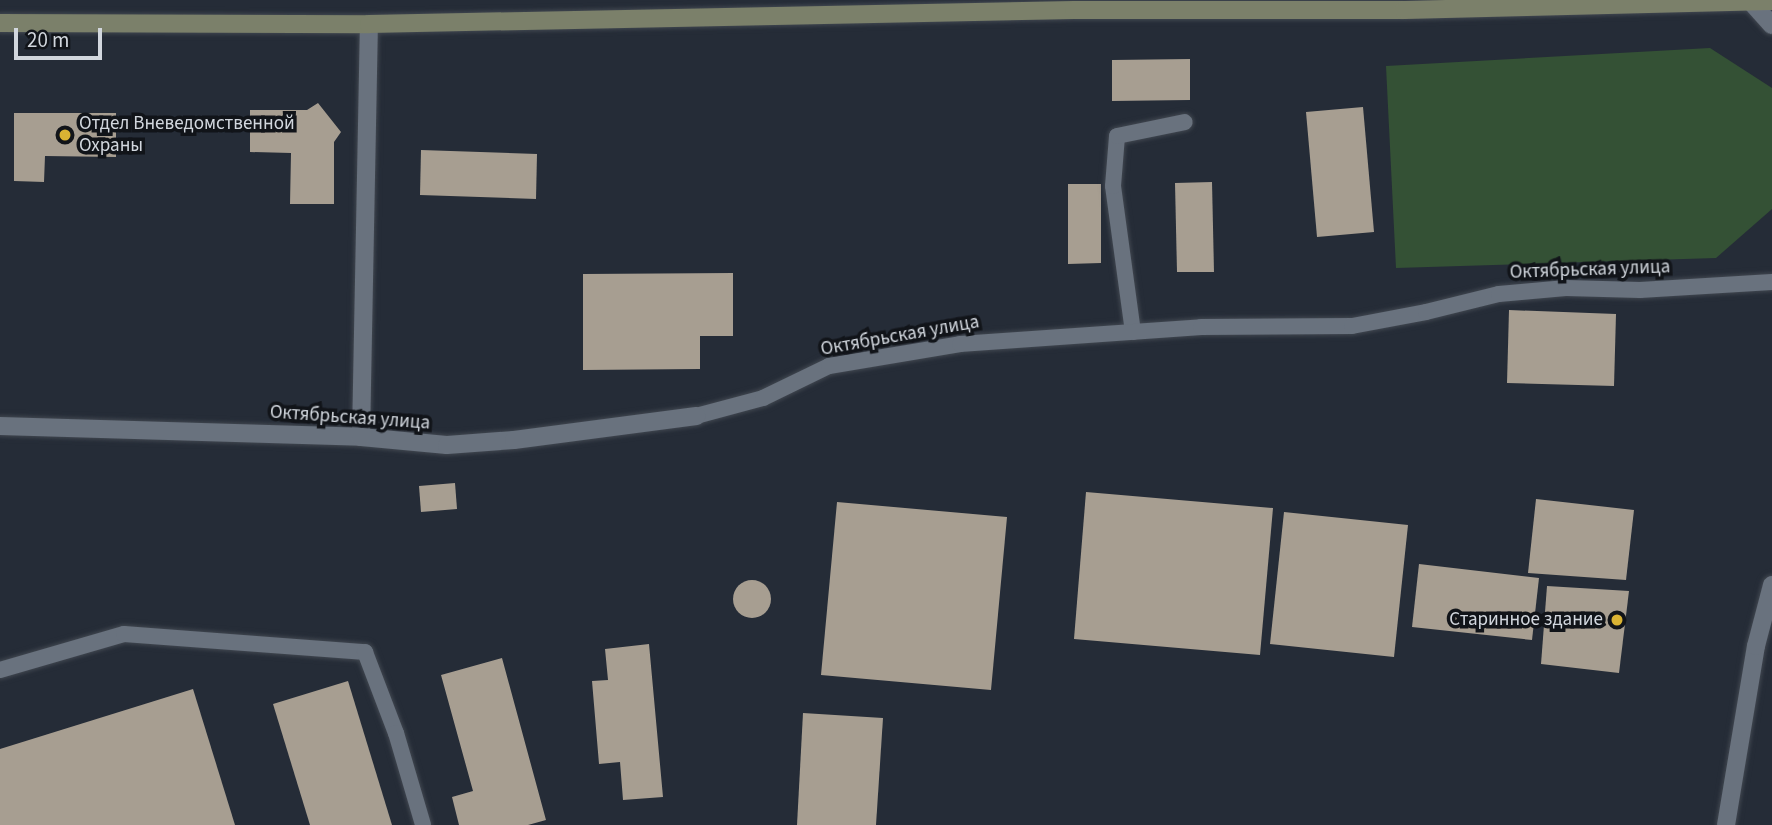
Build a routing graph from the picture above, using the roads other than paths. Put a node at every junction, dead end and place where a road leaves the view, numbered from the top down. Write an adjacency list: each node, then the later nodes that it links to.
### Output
1 (1772, 1): 2 (main road)
2 (1751, 2): 3 (main road); 6 (street)
3 (1074, 5): 5 (main road)
4 (0, 23): 5 (main road)
5 (369, 24): 12 (street)
6 (1772, 25)
7 (1185, 121): 9 (lane)
8 (1772, 282): 9 (lane, Октябрьская улица)
9 (1133, 332): 10 (lane, Октябрьская улица)
10 (696, 416): 12 (street, Октябрьская улица)
11 (0, 426): 12 (street, Октябрьская улица)
12 (361, 438)
13 (1772, 585): 16 (street)
14 (0, 670): 15 (lane)
15 (424, 825)
16 (1726, 825)

